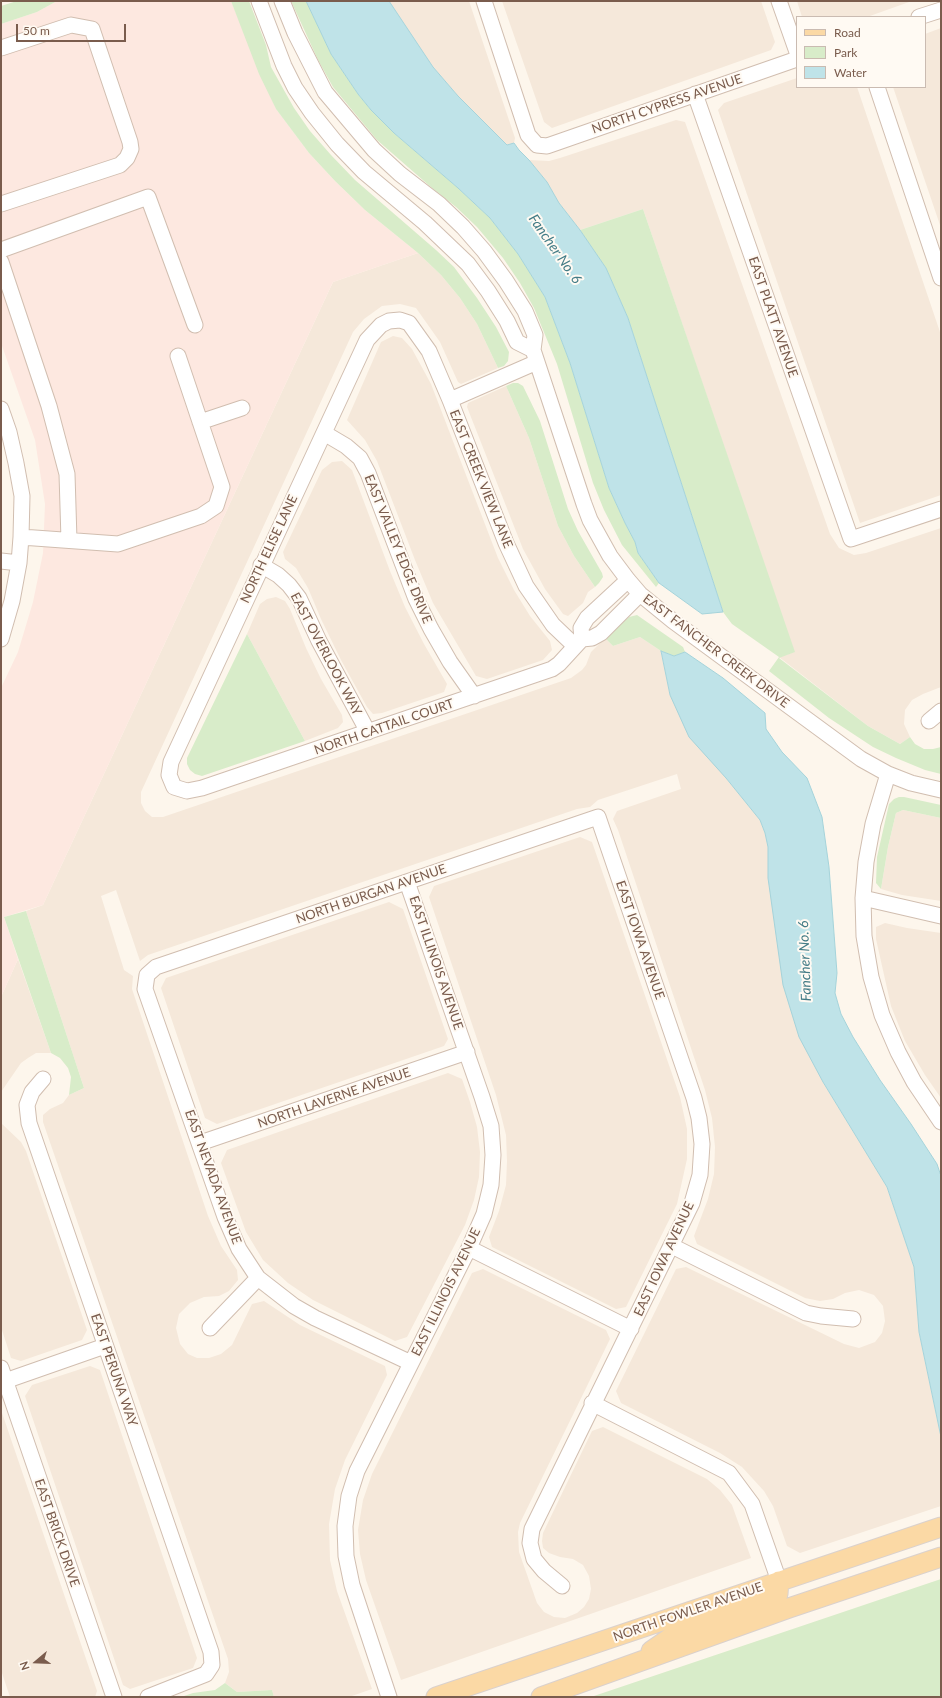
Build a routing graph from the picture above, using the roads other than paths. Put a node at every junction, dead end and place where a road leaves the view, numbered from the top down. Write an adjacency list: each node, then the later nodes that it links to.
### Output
1 (259, 1): 19 (street)
2 (282, 1): 19 (street, EAST FANCHER CREEK DRIVE)
3 (484, 1): 11 (street, NORTH CYPRESS AVENUE)
4 (779, 1): 8 (street)
5 (941, 10): 6 (street)
6 (922, 16)
7 (1, 48): 12 (street)
8 (796, 49)
9 (796, 59): 11 (street, NORTH CYPRESS AVENUE)
10 (877, 88): 15 (street)
11 (695, 94): 25 (street, EAST PLATT AVENUE)
12 (1, 204)
13 (1, 250): 17 (street)
14 (1, 262): 27 (street)
15 (941, 278)
16 (389, 321): 20 (street, EAST CREEK VIEW LANE); 24 (street, NORTH ELISE LANE)
17 (196, 325)
18 (178, 356): 23 (street)
19 (535, 356): 20 (street); 31 (street, EAST FANCHER CREEK DRIVE)
20 (450, 400): 34 (street, EAST CREEK VIEW LANE)
21 (242, 408): 23 (street)
22 (1, 409): 26 (street)
23 (200, 422): 27 (street)
24 (324, 434): 30 (street, NORTH ELISE LANE); 35 (street, EAST VALLEY EDGE DRIVE)
25 (941, 509)
26 (21, 537): 27 (street); 29 (street)
27 (69, 540)
28 (1, 561): 29 (street)
29 (19, 563): 33 (street)
30 (261, 565): 38 (street, EAST OVERLOOK WAY); 40 (street, NORTH ELISE LANE)
31 (628, 580): 32 (street, EAST FANCHER CREEK DRIVE); 34 (street, NORTH CATTAIL COURT)
32 (640, 594): 34 (street); 39 (street, EAST FANCHER CREEK DRIVE)
33 (1, 638)
34 (578, 642): 35 (street, NORTH CATTAIL COURT)
35 (474, 696): 38 (street, NORTH CATTAIL COURT)
36 (941, 711): 37 (street)
37 (929, 721)
38 (368, 732): 40 (street, NORTH CATTAIL COURT)
39 (888, 774): 41 (street, EAST FANCHER CREEK DRIVE); 44 (street)
40 (174, 788)
41 (941, 790)
42 (598, 817): 43 (street, NORTH BURGAN AVENUE); 51 (street, EAST IOWA AVENUE)
43 (408, 882): 46 (street, NORTH BURGAN AVENUE); 47 (street, EAST ILLINOIS AVENUE)
44 (863, 898): 45 (street); 49 (street)
45 (941, 916)
46 (147, 975): 50 (street, EAST NEVADA AVENUE)
47 (467, 1052): 50 (street, NORTH LAVERNE AVENUE); 52 (street, EAST ILLINOIS AVENUE)
48 (43, 1079): 57 (street, EAST PERUNA WAY)
49 (941, 1122)
50 (200, 1143): 53 (street, EAST NEVADA AVENUE)
51 (672, 1246): 54 (street); 56 (street, EAST IOWA AVENUE)
52 (469, 1248): 56 (street); 58 (street, EAST ILLINOIS AVENUE)
53 (258, 1278): 55 (street); 58 (street, EAST NEVADA AVENUE)
54 (853, 1319)
55 (210, 1328)
56 (631, 1329): 60 (street, EAST IOWA AVENUE)
57 (105, 1346): 59 (street); 67 (street, EAST PERUNA WAY)
58 (410, 1363): 68 (street, EAST ILLINOIS AVENUE)
59 (3, 1375): 66 (street, EAST BRICK DRIVE)
60 (592, 1403): 63 (street); 64 (street, EAST IOWA AVENUE)
61 (941, 1527): 63 (main road, NORTH FOWLER AVENUE)
62 (941, 1557): 65 (main road)
63 (779, 1581): 65 (main road); 69 (main road, NORTH FOWLER AVENUE)
64 (562, 1586)
65 (632, 1665): 70 (main road)
66 (114, 1697)
67 (148, 1697)
68 (389, 1697)
69 (436, 1697)
70 (541, 1697)

